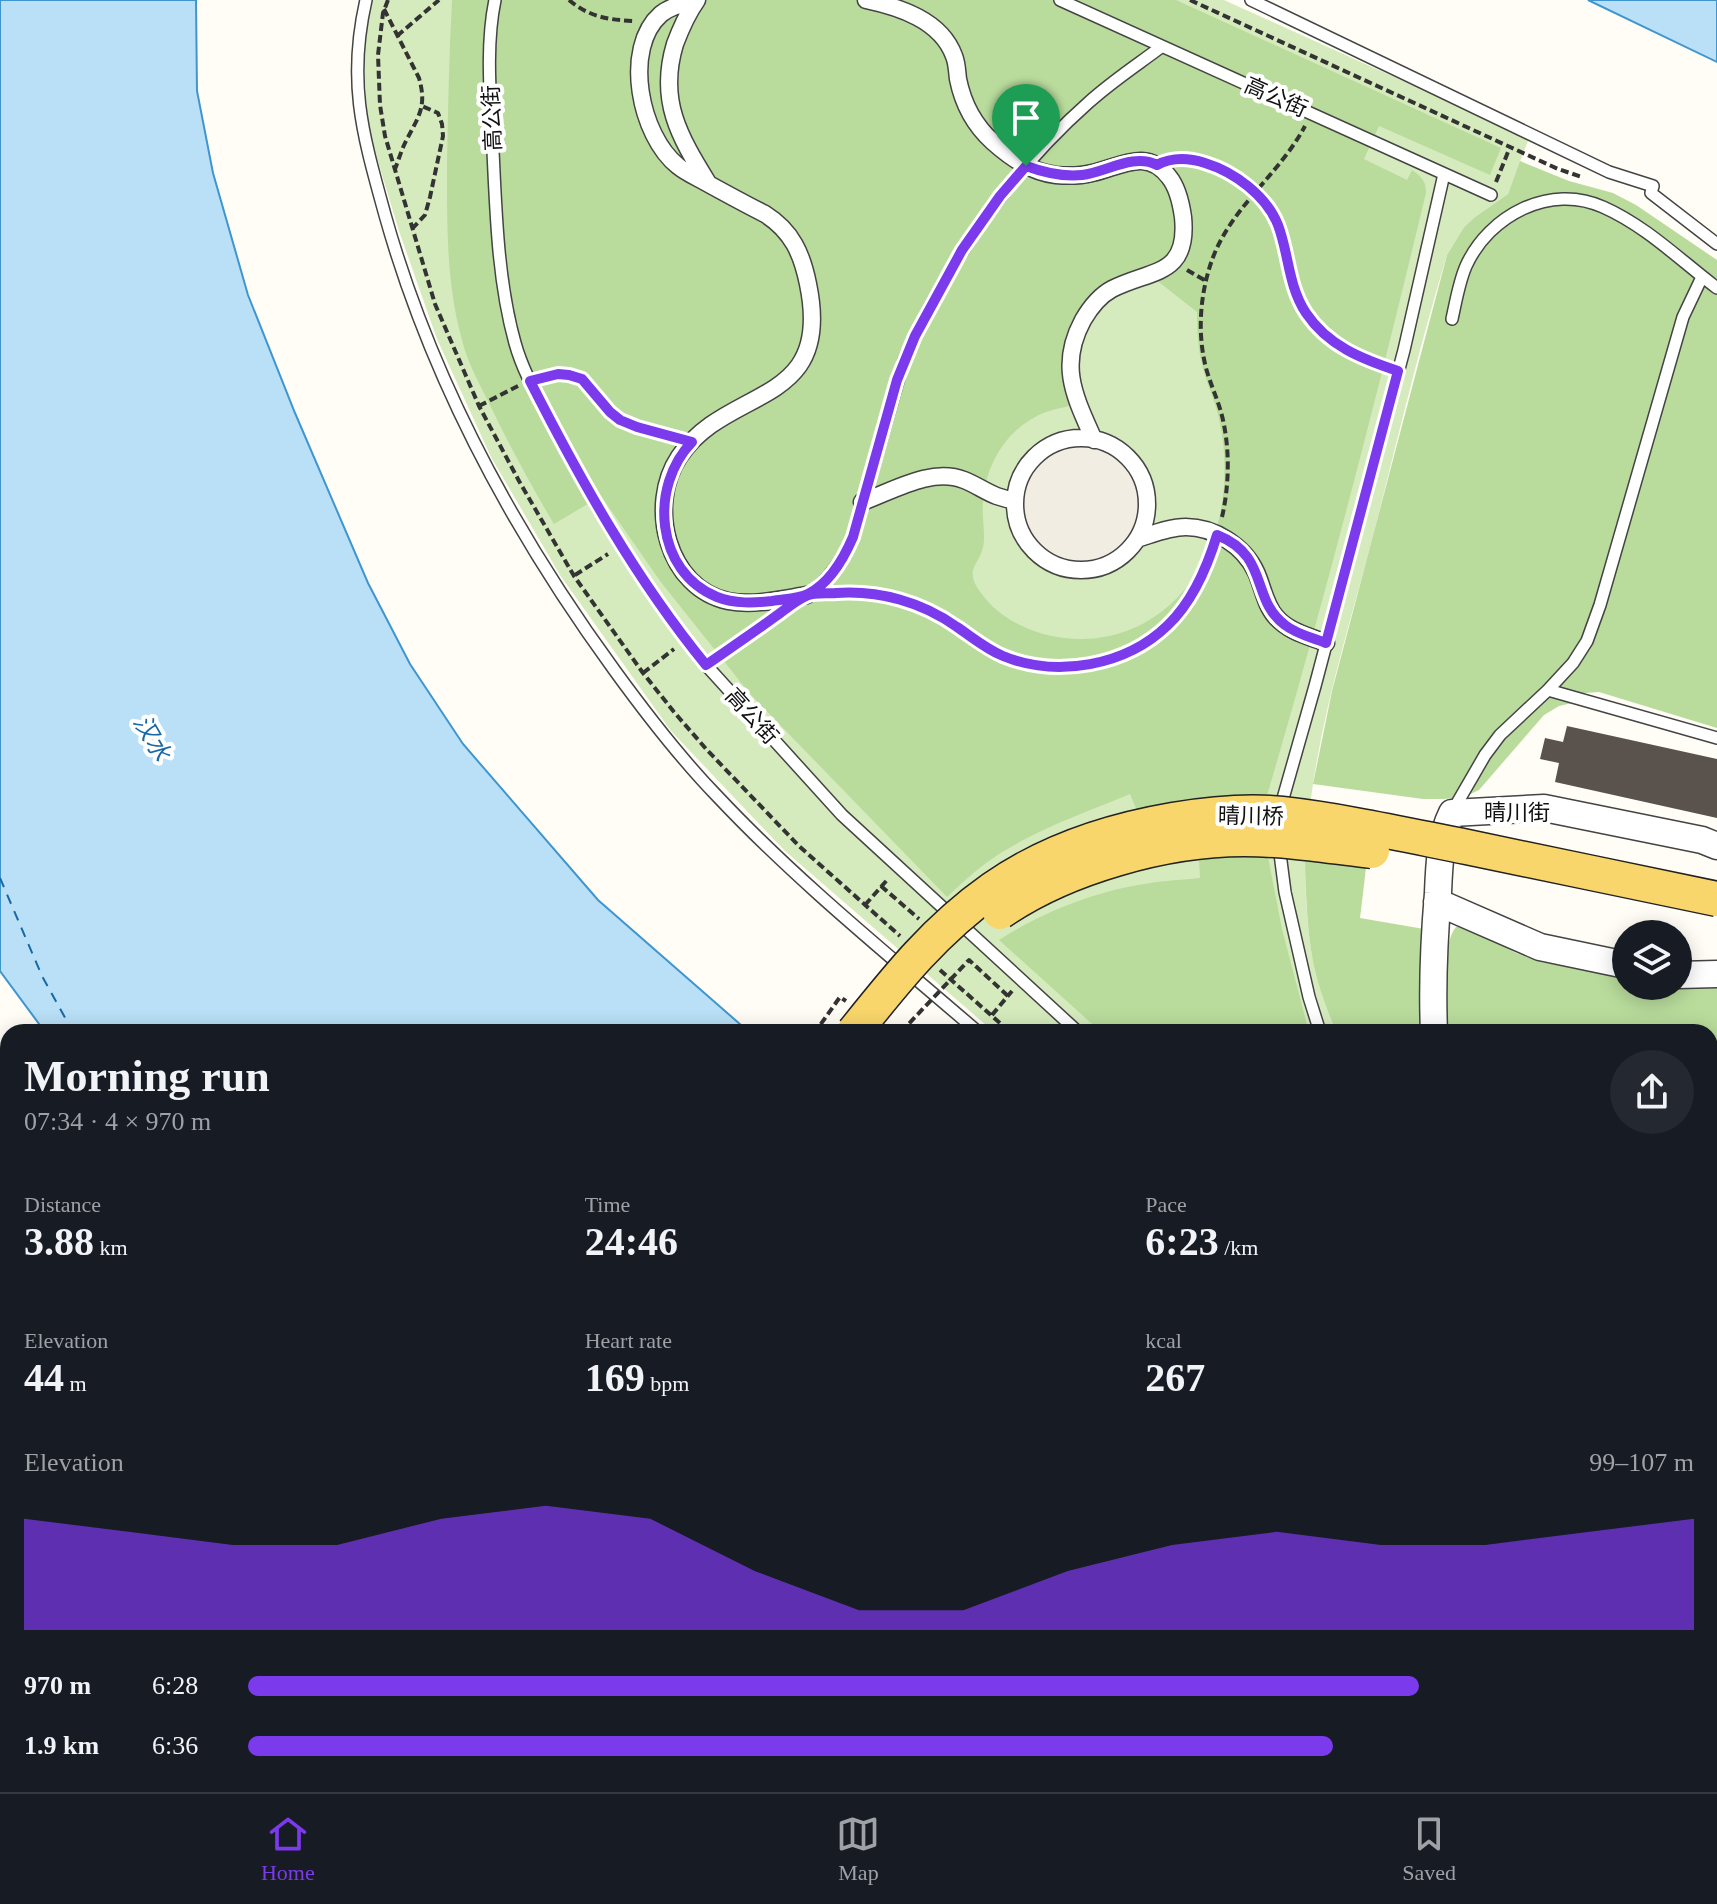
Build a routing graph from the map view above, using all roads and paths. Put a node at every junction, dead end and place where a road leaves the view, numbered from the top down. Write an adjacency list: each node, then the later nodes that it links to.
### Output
1 (366, 0): 66 (lane)
2 (439, 0): 12 (path)
3 (495, 0): 33 (lane, 高公街)
4 (569, 0): 11 (path)
5 (866, 0): 20 (street)
6 (1060, 0): 13 (lane, 高公街)
7 (1190, 0): 18 (path)
8 (1251, 0): 28 (lane)
9 (697, 1): 11 (street); 16 (street)
10 (384, 9): 12 (path)
11 (653, 23): 17 (street)
12 (397, 36): 14 (path)
13 (1161, 47): 15 (lane, 高公街); 20 (lane)
14 (422, 106): 21 (path); 27 (path)
15 (1311, 112): 22 (lane, 高公街); 26 (path)
16 (676, 122): 17 (street); 24 (street)
17 (654, 134): 24 (street)
18 (1510, 147): 23 (path); 25 (path)
19 (1157, 165): 20 (street); 26 (path); 36 (street)
20 (1026, 166): 39 (lane)
21 (394, 171)
22 (1444, 174): 25 (lane, 高公街); 32 (lane)
23 (1585, 178)
24 (709, 184): 37 (street)
25 (1493, 190)
26 (1255, 193): 32 (path); 40 (path)
27 (412, 229)
28 (1717, 244)
29 (1702, 277): 30 (lane); 31 (lane); 49 (lane)
30 (1717, 288)
31 (1452, 319)
32 (1398, 371): 45 (lane)
33 (530, 381): 37 (path); 47 (lane, 高公街)
34 (517, 387): 35 (path)
35 (479, 406)
36 (1094, 440): 38 (street); 41 (street)
37 (692, 442): 44 (street)
38 (1015, 500): 39 (street); 41 (street)
39 (862, 502): 44 (lane)
40 (1217, 535): 41 (street); 44 (path); 45 (street)
41 (1137, 539)
42 (609, 553): 43 (path)
43 (574, 576)
44 (807, 595): 47 (lane)
45 (1326, 643): 68 (lane)
46 (662, 659): 48 (path)
47 (706, 665): 67 (lane, 高公街)
48 (643, 673)
49 (1548, 690): 50 (lane); 51 (lane)
50 (1717, 738)
51 (1452, 813): 52 (street, 晴川街); 55 (street, 晴川街)
52 (1717, 846)
53 (881, 886): 56 (path)
54 (1717, 899): 62 (main road, 晴川桥, bridge)
55 (1437, 902): 58 (street); 69 (street, 晴川街)
56 (865, 905)
57 (1717, 922): 64 (main road, 晴川桥, bridge)
58 (1612, 962)
59 (1717, 974): 60 (street)
60 (1692, 975)
61 (991, 1015): 65 (path, bridge)
62 (853, 1018): 63 (path)
63 (821, 1024)
64 (889, 1024)
65 (909, 1024)
66 (969, 1024)
67 (1069, 1024)
68 (1317, 1024)
69 (1434, 1024)

